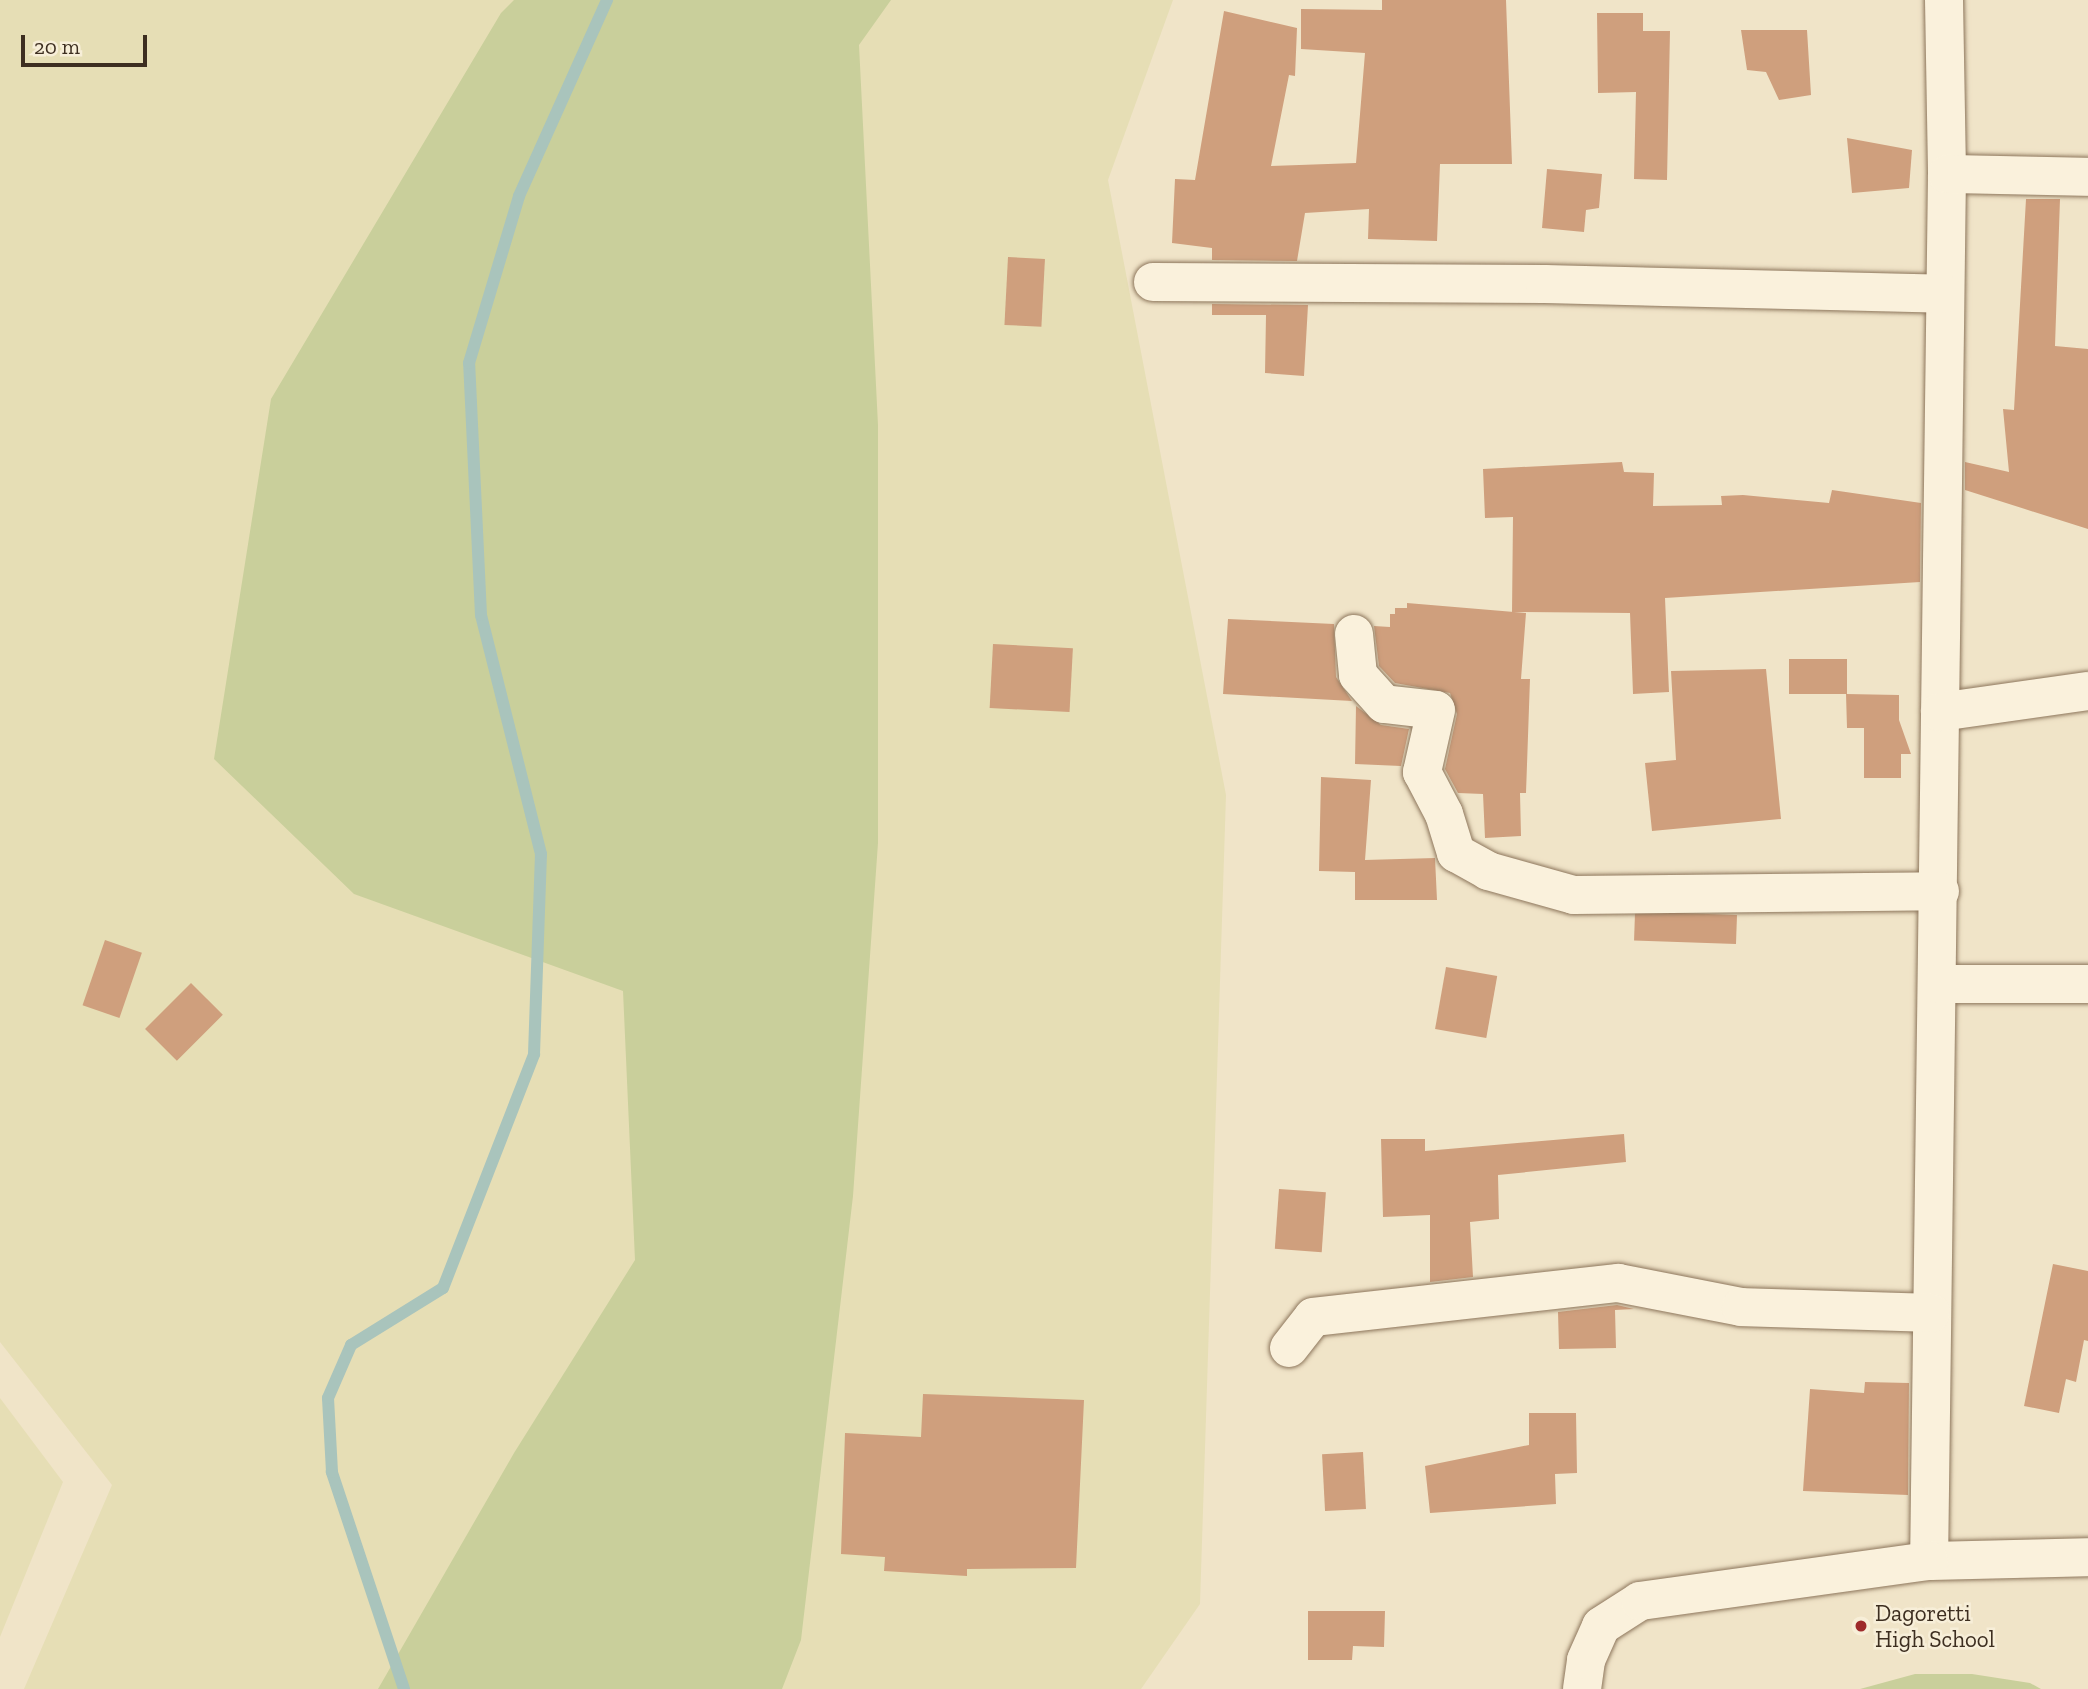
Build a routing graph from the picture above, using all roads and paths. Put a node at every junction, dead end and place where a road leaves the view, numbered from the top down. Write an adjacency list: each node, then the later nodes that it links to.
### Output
1 (1944, 0): 2 (street)
2 (1947, 174): 3 (street); 5 (street)
3 (2088, 177)
4 (1153, 282): 5 (street)
5 (1944, 294): 8 (street)
6 (1354, 634): 9 (street)
7 (2088, 691): 8 (street)
8 (1940, 712): 9 (street)
9 (1940, 891): 10 (street)
10 (1938, 984): 11 (street); 12 (street)
11 (2088, 984)
12 (1931, 1313): 13 (street); 15 (street)
13 (1289, 1348)
14 (2088, 1557): 15 (street)
15 (1929, 1561): 16 (street)
16 (1583, 1689)

